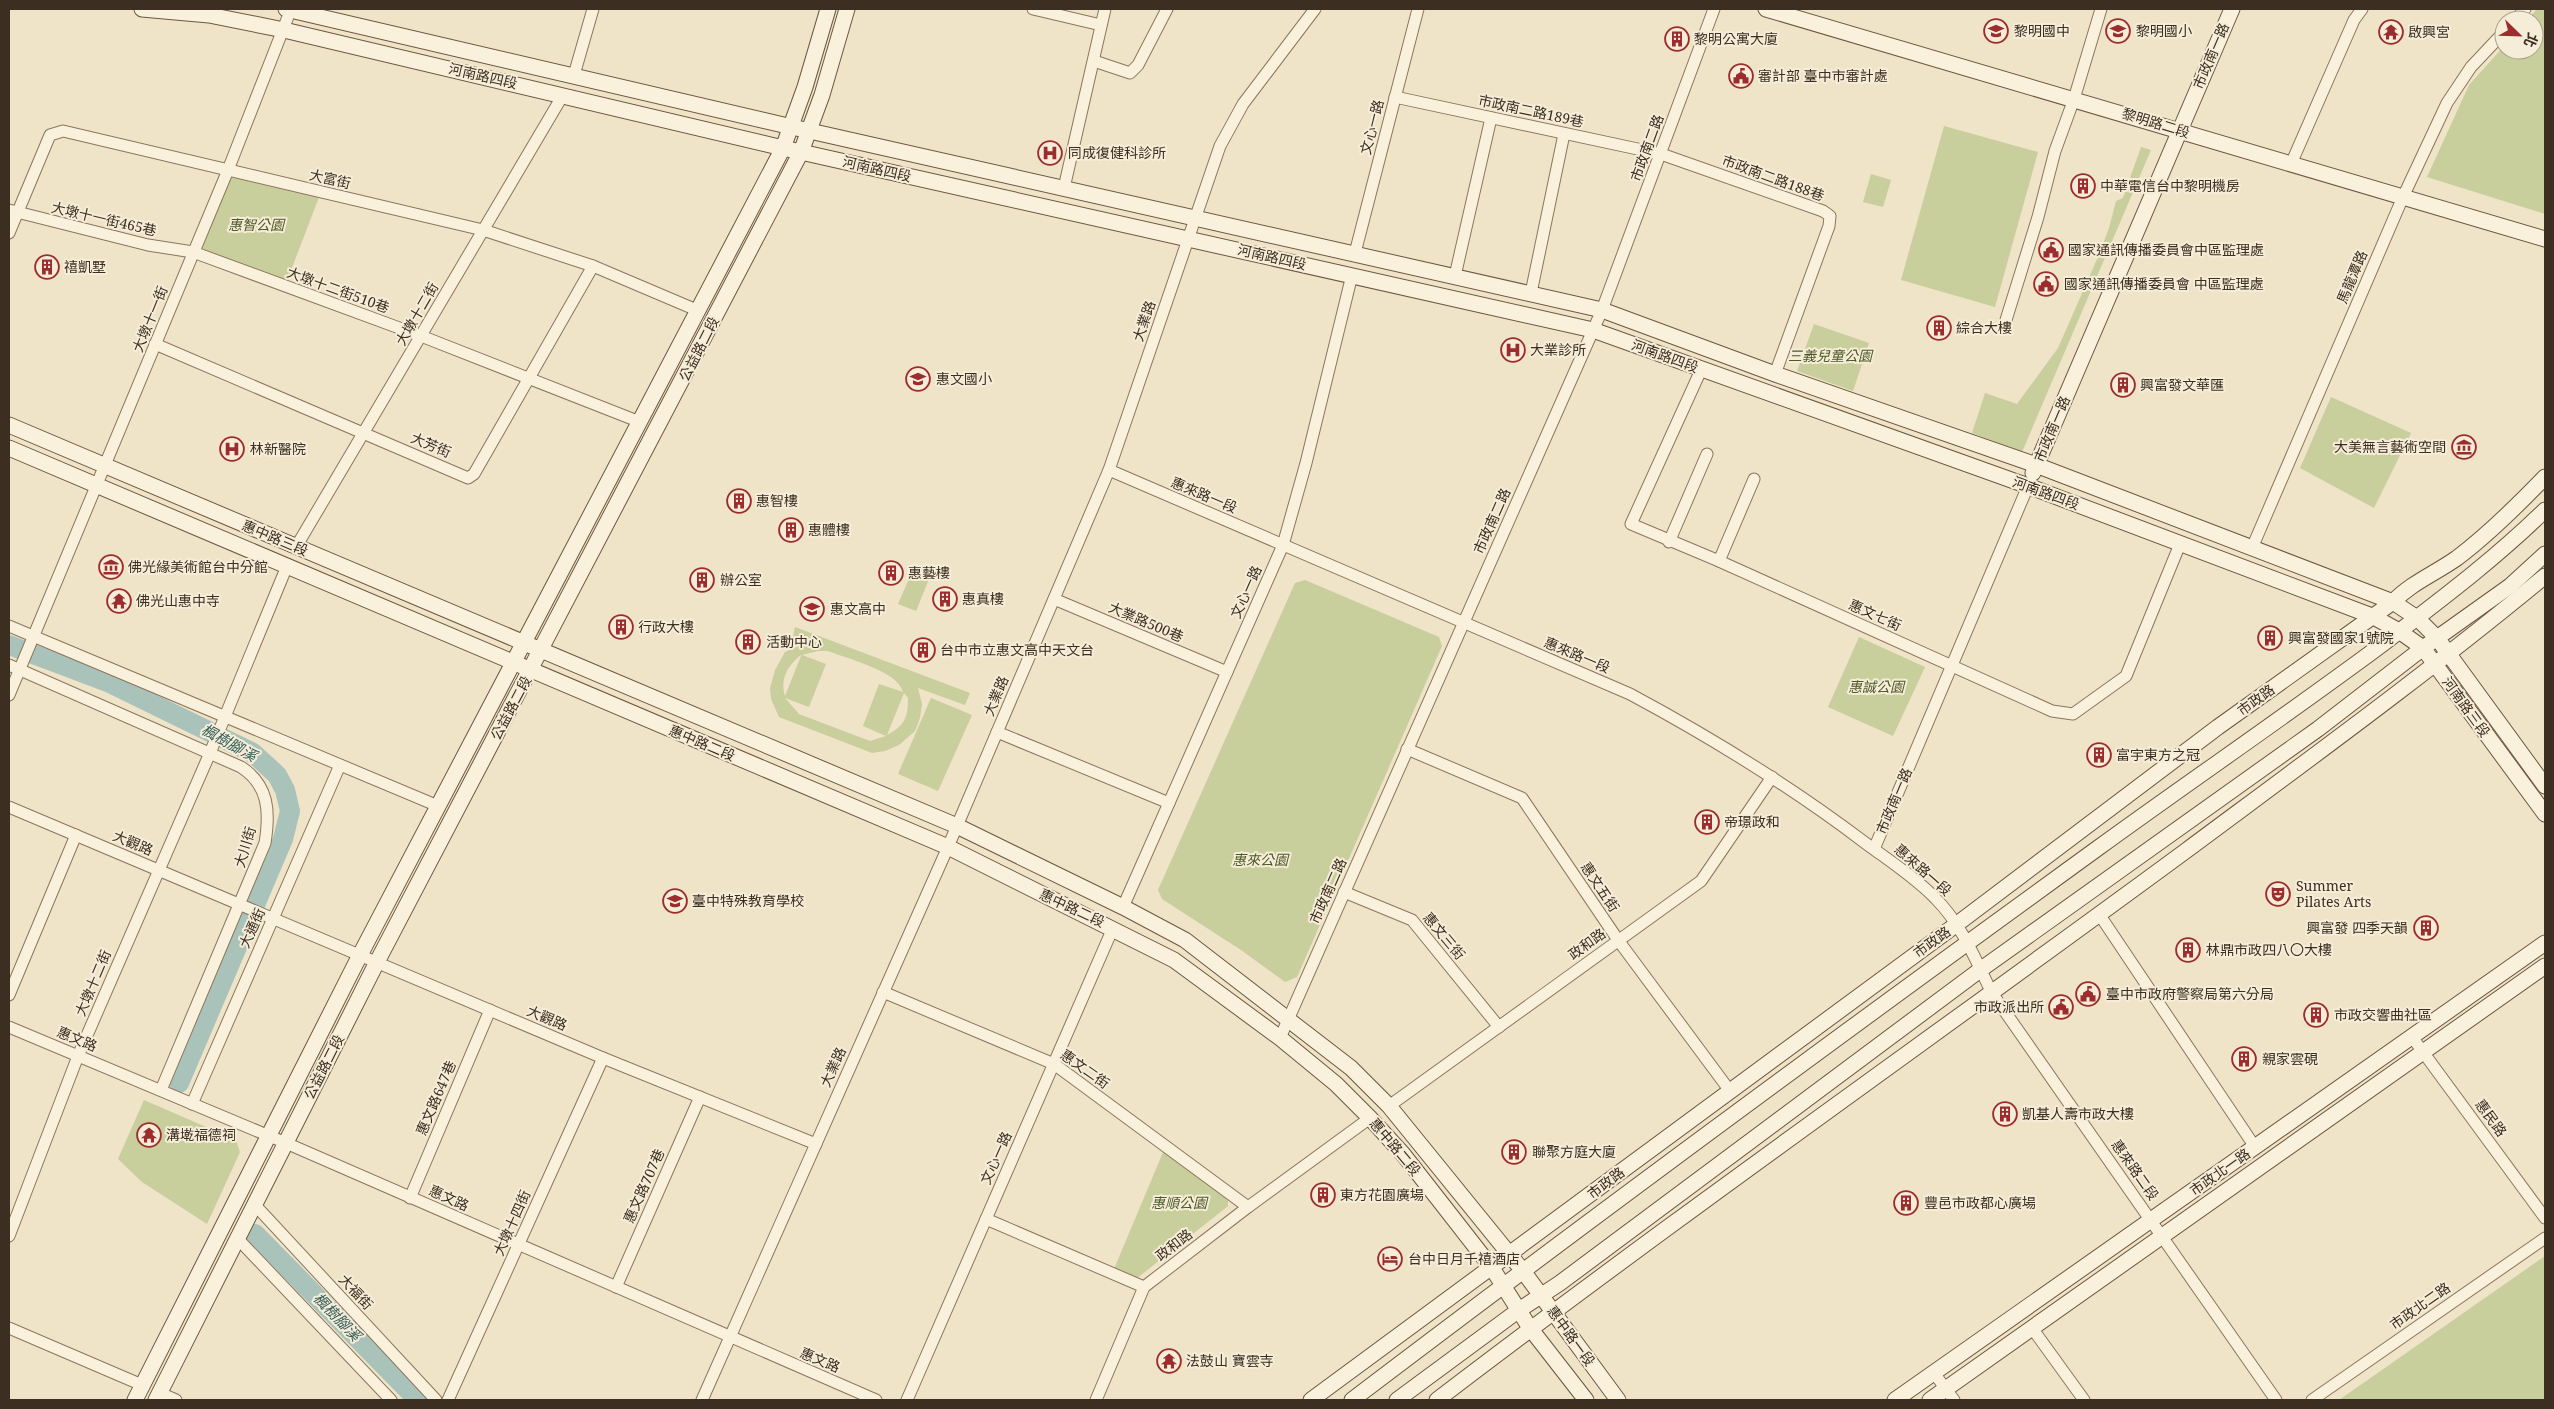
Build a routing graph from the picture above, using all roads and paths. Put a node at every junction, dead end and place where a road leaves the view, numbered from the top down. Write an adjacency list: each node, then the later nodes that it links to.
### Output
1 (142, 9): 17 (street, 河南路四段)
2 (289, 9): 17 (street, 大墩十一街); 20 (street, 河南路四段)
3 (592, 9): 20 (street)
4 (828, 9): 25 (street, 公益路二段)
5 (847, 9): 27 (street, 公益路二段)
6 (1033, 9): 16 (street)
7 (1105, 9): 16 (street)
8 (1167, 9): 19 (street)
9 (1315, 9): 37 (street, 大業路)
10 (1418, 9): 22 (street, 文心一路)
11 (1714, 9): 31 (street, 市政南二路)
12 (1766, 9): 23 (street, 黎明路二段)
13 (2101, 9): 23 (street)
14 (2232, 9): 26 (street, 市政南一路)
15 (2362, 9): 32 (street)
16 (1101, 25): 19 (street)
17 (284, 30): 21 (street, 河南路四段); 33 (street, 大墩十一街)
18 (2494, 43): 35 (street, 馬龍潭路)
19 (1094, 61): 34 (street)
20 (574, 74): 25 (street, 河南路四段)
21 (562, 94): 29 (street, 河南路四段); 38 (street, 大墩十二街)
22 (1396, 97): 24 (street, 市政南二路189巷); 43 (street, 文心一路)
23 (2074, 99): 26 (street, 黎明路二段); 50 (street)
24 (1491, 118): 28 (street, 市政南二路189巷); 46 (street)
25 (792, 127): 27 (street, 河南路四段); 29 (street, 公益路二段)
26 (2180, 130): 32 (street, 黎明路二段); 62 (street, 市政南一路)
27 (810, 131): 30 (street, 公益路二段); 34 (street, 河南路四段)
28 (1564, 134): 31 (street, 市政南二路189巷); 47 (street)
29 (783, 148): 30 (street, 河南路四段); 49 (street, 公益路二段)
30 (801, 152): 40 (street, 河南路四段); 90 (street, 公益路二段)
31 (1661, 154): 48 (street, 市政南二路); 55 (street, 市政南二路188巷)
32 (2291, 164): 35 (street, 黎明路二段)
33 (228, 170): 36 (street, 大富街); 38 (street, 大富街); 42 (street, 大墩十一街)
34 (1064, 188): 37 (street, 河南路四段)
35 (2403, 196): 41 (street, 黎明路二段); 74 (street, 馬龍潭路)
36 (13, 211): 39 (street, 大富街); 42 (street, 大墩十一街465巷)
37 (1195, 218): 40 (street, 大業路); 43 (street, 河南路四段)
38 (483, 230): 44 (street, 大富街); 52 (street, 大墩十二街)
39 (9, 233)
40 (1188, 238): 45 (street, 河南路四段); 64 (street, 大業路)
41 (2545, 239)
42 (193, 252): 52 (street, 大墩十二街510巷); 53 (street, 大墩十一街)
43 (1355, 254): 46 (street, 河南路四段)
44 (593, 266): 49 (street, 大富街); 56 (street, 大芳街)
45 (1352, 275): 51 (street, 河南路四段); 72 (street, 文心一路)
46 (1455, 276): 47 (street, 河南路四段)
47 (1531, 293): 48 (street, 河南路四段)
48 (1602, 310): 51 (street, 市政南二路); 55 (street, 河南路四段)
49 (699, 311): 57 (street, 公益路二段)
50 (2006, 320)
51 (1593, 330): 54 (street, 河南路四段); 83 (street, 市政南二路)
52 (421, 336): 56 (street, 大墩十二街510巷); 59 (street, 大墩十二街)
53 (155, 344): 59 (street, 大芳街); 63 (street, 大墩十一街)
54 (1701, 370): 68 (street, 河南路四段); 70 (street, 惠文七街)
55 (1775, 374): 62 (street, 河南路四段)
56 (528, 379): 57 (street); 59 (street, 大芳街)
57 (640, 422): 88 (street, 公益路二段)
58 (9, 425): 63 (street, 惠中路三段)
59 (365, 434): 73 (street, 大墩十二街)
60 (9, 448): 67 (street, 惠中路三段)
61 (1707, 454): 70 (street)
62 (2036, 465): 68 (street, 市政南一路); 74 (street, 河南路四段)
63 (104, 466): 67 (street, 大墩十一街); 73 (street, 惠中路三段)
64 (1109, 470): 72 (street, 惠來路一段); 79 (street, 大業路)
65 (2545, 477): 80 (street, 市政路)
66 (1754, 479): 76 (street)
67 (96, 485): 77 (street, 惠中路三段); 86 (street, 大墩十一街)
68 (2028, 486): 71 (street, 河南路四段); 95 (street, 市政南一路)
69 (2545, 510): 82 (street, 市政路)
70 (1670, 541): 76 (street, 惠文七街)
71 (2180, 544): 81 (street, 河南路四段); 95 (street, 惠文七街)
72 (1283, 545): 83 (street, 惠來路一段); 97 (street, 文心一路)
73 (296, 547): 88 (street, 惠中路三段)
74 (2252, 548): 80 (street, 河南路四段)
75 (2545, 554): 87 (street)
76 (1719, 561): 95 (street, 惠文七街)
77 (287, 566): 92 (street, 惠中路三段); 99 (street)
78 (2545, 576): 91 (street)
79 (1054, 599): 97 (street, 大業路500巷); 100 (street, 大業路)
80 (2393, 602): 81 (street, 市政路); 82 (street, 河南路四段)
81 (2372, 616): 85 (street, 河南路三段); 120 (street, 市政路)
82 (2417, 618): 85 (street, 市政路); 87 (street, 河南路四段)
83 (1464, 622): 102 (street, 市政南二路); 104 (street, 惠來路一段)
84 (9, 626): 86 (street)
85 (2399, 631): 89 (street, 河南路三段); 124 (street, 市政路)
86 (33, 637): 94 (street, 大墩十一街); 99 (street)
87 (2437, 638): 89 (street); 91 (street, 河南路三段)
88 (523, 643): 90 (street, 惠中路三段); 92 (street, 公益路二段)
89 (2423, 648): 93 (street, 河南路三段); 128 (street)
90 (542, 651): 96 (street, 公益路二段); 110 (street, 惠中路二段)
91 (2448, 654): 93 (street); 105 (street, 河南路三段)
92 (513, 662): 96 (street, 惠中路二段); 107 (street, 公益路二段)
93 (2435, 664): 109 (street, 河南路三段); 118 (street)
94 (17, 665): 98 (street); 101 (street, 大川街)
95 (1950, 666): 113 (street, 市政南一路)
96 (532, 670): 112 (street, 惠中路二段); 126 (street, 公益路二段)
97 (1227, 672): 106 (street, 文心一路)
98 (9, 695)
99 (223, 720): 101 (street, 大墩十二街); 103 (street)
100 (997, 732): 106 (street); 110 (street, 大業路)
101 (211, 749): 114 (street, 大墩十二街); 116 (street, 大川街)
102 (1407, 749): 115 (street, 市政南二路); 122 (street, 惠文五街)
103 (340, 765): 107 (street); 119 (street, 大通街)
104 (1772, 777): 113 (street, 惠來路一段); 122 (street, 政和路)
105 (2545, 786)
106 (1169, 803): 117 (street, 文心一路)
107 (438, 806): 125 (street, 公益路二段)
108 (9, 807): 111 (street, 大觀路)
109 (2545, 814)
110 (957, 826): 112 (street, 大業路); 117 (street, 惠中路二段)
111 (76, 835): 114 (street, 大觀路); 131 (street)
112 (948, 846): 121 (street, 惠中路二段); 129 (street, 大業路)
113 (1874, 849): 120 (street, 惠來路一段)
114 (158, 871): 116 (street, 大觀路); 139 (street, 大墩十二街)
115 (1344, 892): 133 (street, 市政南二路); 135 (street, 惠文三街)
116 (243, 907): 119 (street, 大觀路); 142 (street, 大川街)
117 (1123, 907): 133 (street, 惠中路二段)
118 (2099, 914): 130 (street); 151 (street)
119 (270, 918): 125 (street, 大觀路); 145 (street, 大通街)
120 (1956, 924): 124 (street, 惠來路一段); 143 (street, 市政路)
121 (1114, 928): 137 (street, 惠中路二段); 141 (street, 文心一路)
122 (1618, 940): 135 (street, 政和路); 143 (street, 惠文五街)
123 (2545, 943): 136 (street, 市政北一路)
124 (1970, 950): 128 (street, 惠來路二段); 165 (street, 市政路)
125 (360, 955): 126 (street, 大觀路); 148 (street, 公益路二段)
126 (377, 962): 132 (street, 大觀路); 149 (street, 公益路二段)
127 (2545, 966): 138 (street, 市政北一路)
128 (1980, 970): 130 (street, 惠來路二段); 169 (street)
129 (883, 992): 141 (street, 惠文二街); 150 (street, 大業路)
130 (1992, 993): 157 (street, 惠來路二段); 171 (street)
131 (9, 995)
132 (490, 1010): 140 (street, 大觀路); 152 (street, 惠文路647巷)
133 (1289, 1017): 137 (street, 市政南二路); 146 (street, 惠中路二段)
134 (9, 1026): 139 (street, 惠文路)
135 (1500, 1027): 146 (street, 政和路)
136 (2412, 1037): 138 (street, 惠民路); 151 (street, 市政北一路)
137 (1280, 1038): 147 (street, 惠中路二段)
138 (2423, 1052): 155 (street, 惠民路); 159 (street, 市政北一路)
139 (78, 1056): 142 (street, 惠文路); 158 (street, 大墩十二街)
140 (603, 1058): 144 (street, 大觀路); 162 (street, 大墩十四街)
141 (1054, 1064): 154 (street, 惠文二街); 156 (street, 文心一路)
142 (161, 1090): 145 (street, 惠文路)
143 (1730, 1091): 163 (street, 市政路)
144 (700, 1097): 150 (street, 大觀路); 167 (street, 惠文路707巷)
145 (192, 1104): 148 (street, 惠文路)
146 (1389, 1106): 163 (street, 惠中路二段)
147 (1370, 1118): 154 (street, 政和路); 164 (street, 惠中路二段)
148 (268, 1136): 149 (street, 惠文路); 177 (street, 公益路二段)
149 (286, 1144): 152 (street, 惠文路); 153 (street, 公益路二段)
150 (816, 1144): 175 (street, 大業路)
151 (2255, 1147): 157 (street, 市政北一路)
152 (410, 1198): 162 (street, 惠文路)
153 (255, 1205): 161 (street, 公益路二段); 183 (street, 大福街)
154 (1248, 1207): 168 (street, 政和路)
155 (2545, 1218)
156 (986, 1219): 168 (street); 187 (street, 文心一路)
157 (2152, 1220): 159 (street, 惠來路二段); 176 (street, 市政北一路)
158 (9, 1236)
159 (2163, 1236): 174 (street, 市政北一路); 198 (street, 惠來路二段)
160 (2545, 1238): 199 (street, 市政北二路)
161 (238, 1239): 179 (street, 公益路二段); 182 (street)
162 (518, 1245): 167 (street, 惠文路); 184 (street, 大墩十四街)
163 (1510, 1254): 164 (street, 市政路); 165 (street, 惠中路二段)
164 (1492, 1268): 166 (street, 惠中路二段); 189 (street, 市政路)
165 (1523, 1271): 166 (street, 市政路); 169 (street, 惠中路一段)
166 (1504, 1285): 170 (street, 惠中路二段); 190 (street, 市政路)
167 (616, 1287): 175 (street, 惠文路)
168 (1144, 1287): 188 (street, 政和路)
169 (1541, 1296): 170 (street); 171 (street, 惠中路一段)
170 (1519, 1310): 173 (street, 惠中路一段); 191 (street)
171 (1554, 1312): 173 (street); 194 (street, 惠中路一段)
172 (9, 1328): 177 (street)
173 (1530, 1328): 192 (street); 193 (street, 惠中路一段)
174 (2032, 1328): 178 (street, 市政北一路); 197 (street)
175 (730, 1337): 185 (street, 大業路); 186 (street, 惠文路)
176 (1934, 1373): 178 (street); 195 (street, 市政北一路)
177 (142, 1386): 180 (street, 公益路二段)
178 (1950, 1395): 196 (street, 市政北一路)
179 (158, 1397): 181 (street)
180 (135, 1400)
181 (176, 1400)
182 (391, 1400)
183 (436, 1400)
184 (448, 1400)
185 (702, 1400)
186 (876, 1400)
187 (907, 1400)
188 (1096, 1400)
189 (1311, 1400)
190 (1352, 1400)
191 (1397, 1400)
192 (1437, 1400)
193 (1586, 1400)
194 (1618, 1400)
195 (1896, 1400)
196 (1930, 1400)
197 (2084, 1400)
198 (2276, 1400)
199 (2312, 1400)

